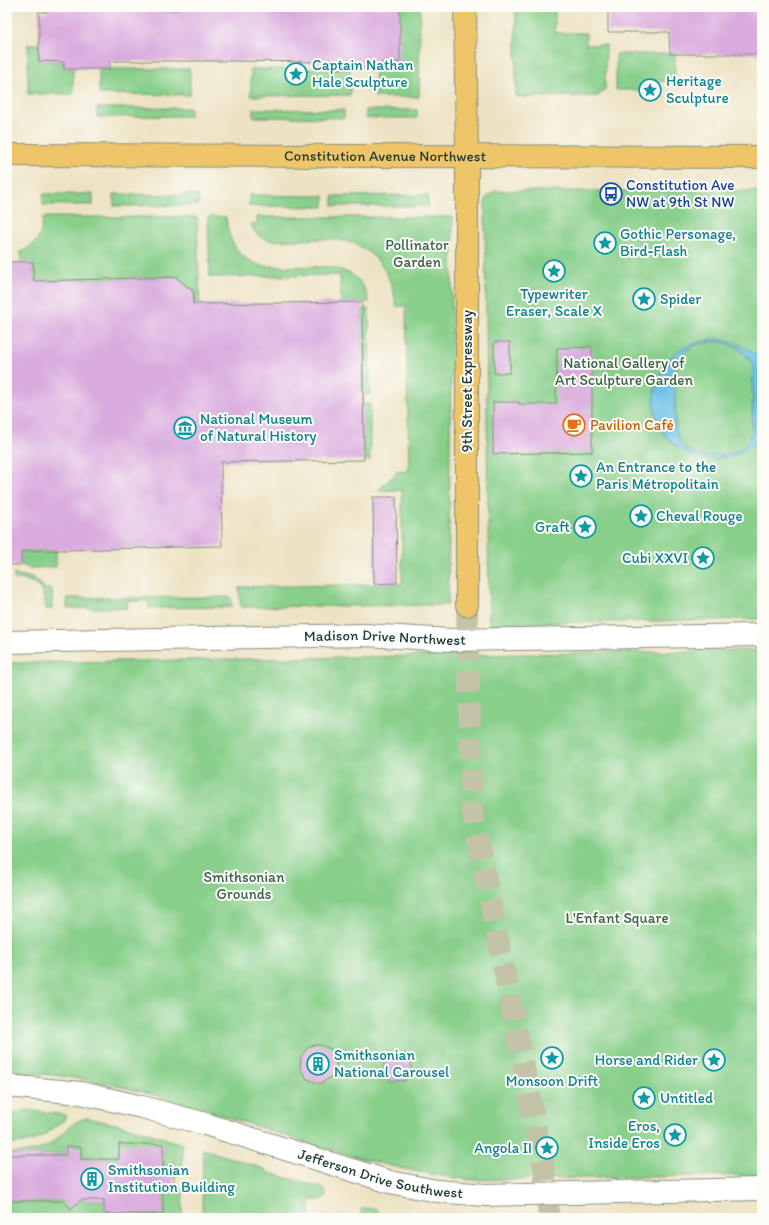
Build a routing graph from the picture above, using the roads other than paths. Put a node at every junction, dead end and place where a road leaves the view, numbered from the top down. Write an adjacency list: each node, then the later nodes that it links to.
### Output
1 (466, 7): 3 (main road, 9th Street Expressway)
2 (7, 156): 3 (main road, Constitution Avenue Northwest)
3 (467, 157): 4 (main road, Constitution Avenue Northwest); 5 (main road, 9th Street Expressway)
4 (762, 157)
5 (467, 605)
6 (762, 635): 7 (street, Madison Drive Northwest)
7 (7, 642)
8 (7, 1086): 9 (street, Jefferson Drive Southwest)
9 (762, 1189)

